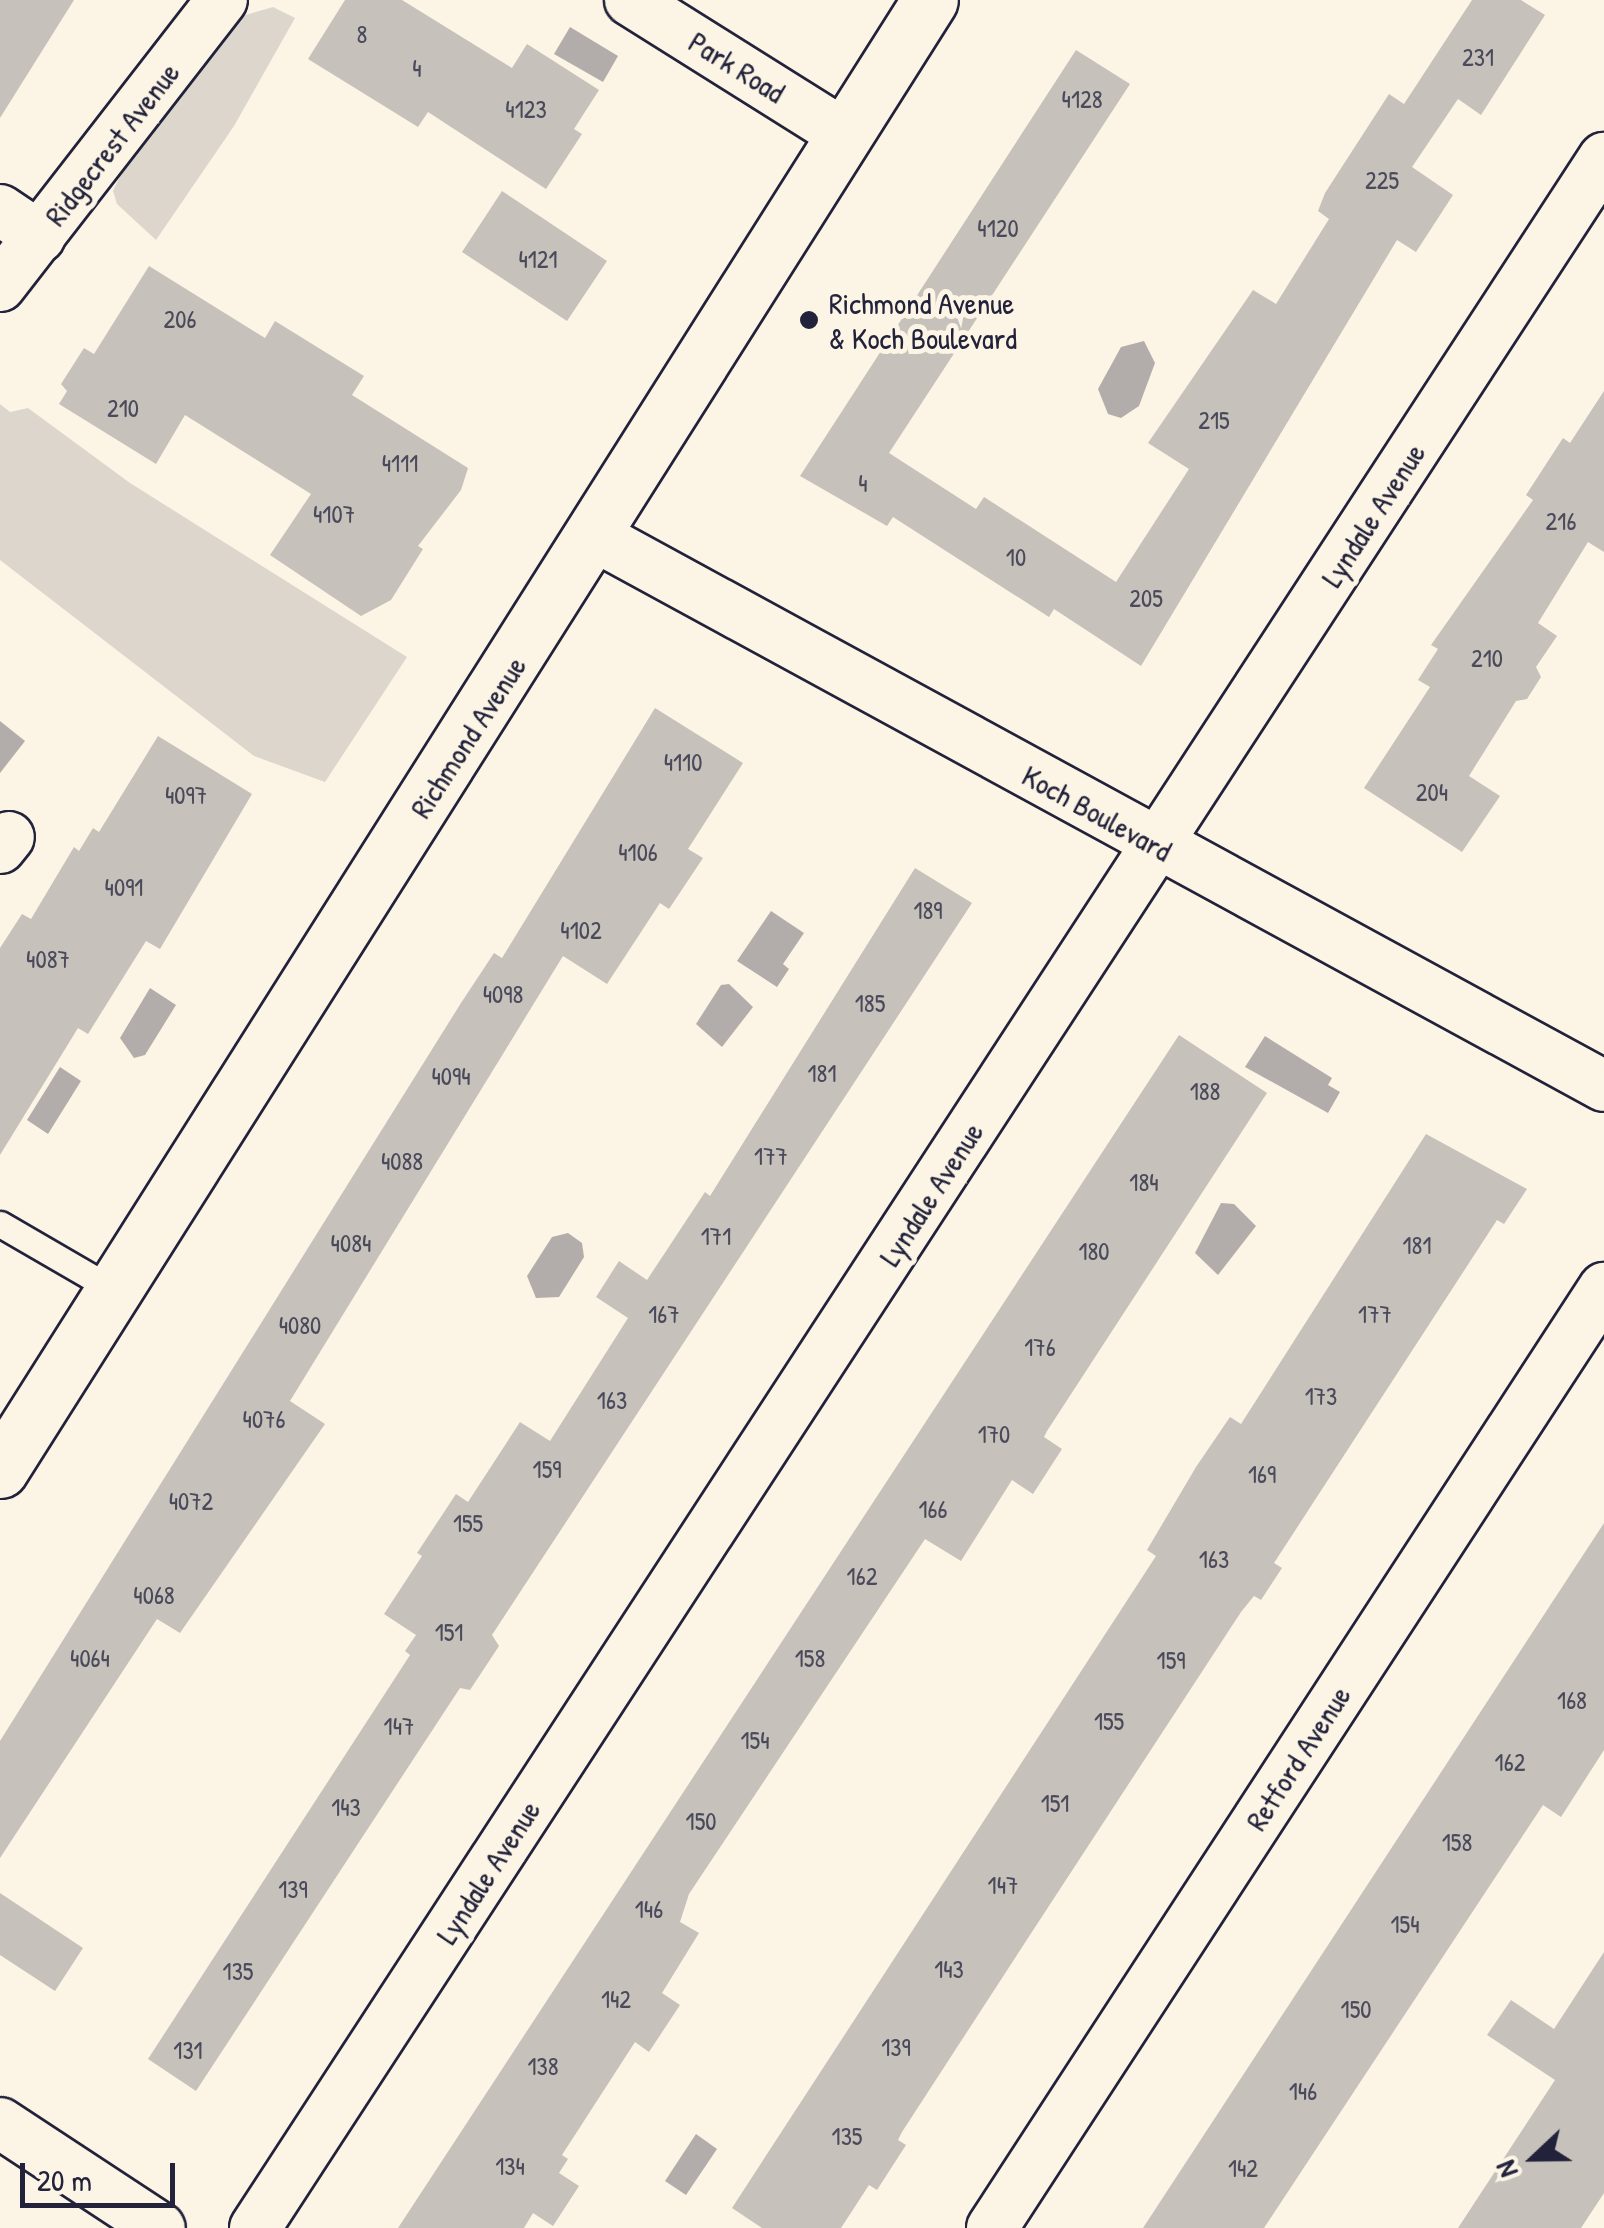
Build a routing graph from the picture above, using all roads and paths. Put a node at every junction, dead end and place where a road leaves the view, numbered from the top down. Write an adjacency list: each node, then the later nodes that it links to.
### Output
1 (222, 0): 6 (street, Ridgecrest Avenue)
2 (630, 0): 4 (street, Park Road)
3 (930, 0): 4 (main road, Richmond Avenue)
4 (844, 134): 8 (main road, Richmond Avenue)
5 (1604, 158): 9 (street, Lyndale Avenue)
6 (20, 223): 7 (street, Ridgecrest Avenue)
7 (0, 286)
8 (593, 535): 9 (street, Koch Boulevard); 13 (main road, Richmond Avenue)
9 (1158, 846): 10 (street, Koch Boulevard); 17 (street, Lyndale Avenue)
10 (1604, 1086)
11 (0, 1224): 13 (lane)
12 (1604, 1288): 18 (street, Retford Avenue)
13 (112, 1289): 14 (main road, Richmond Avenue)
14 (0, 1470)
15 (0, 2123): 16 (street)
16 (160, 2228)
17 (255, 2228)
18 (992, 2228)

